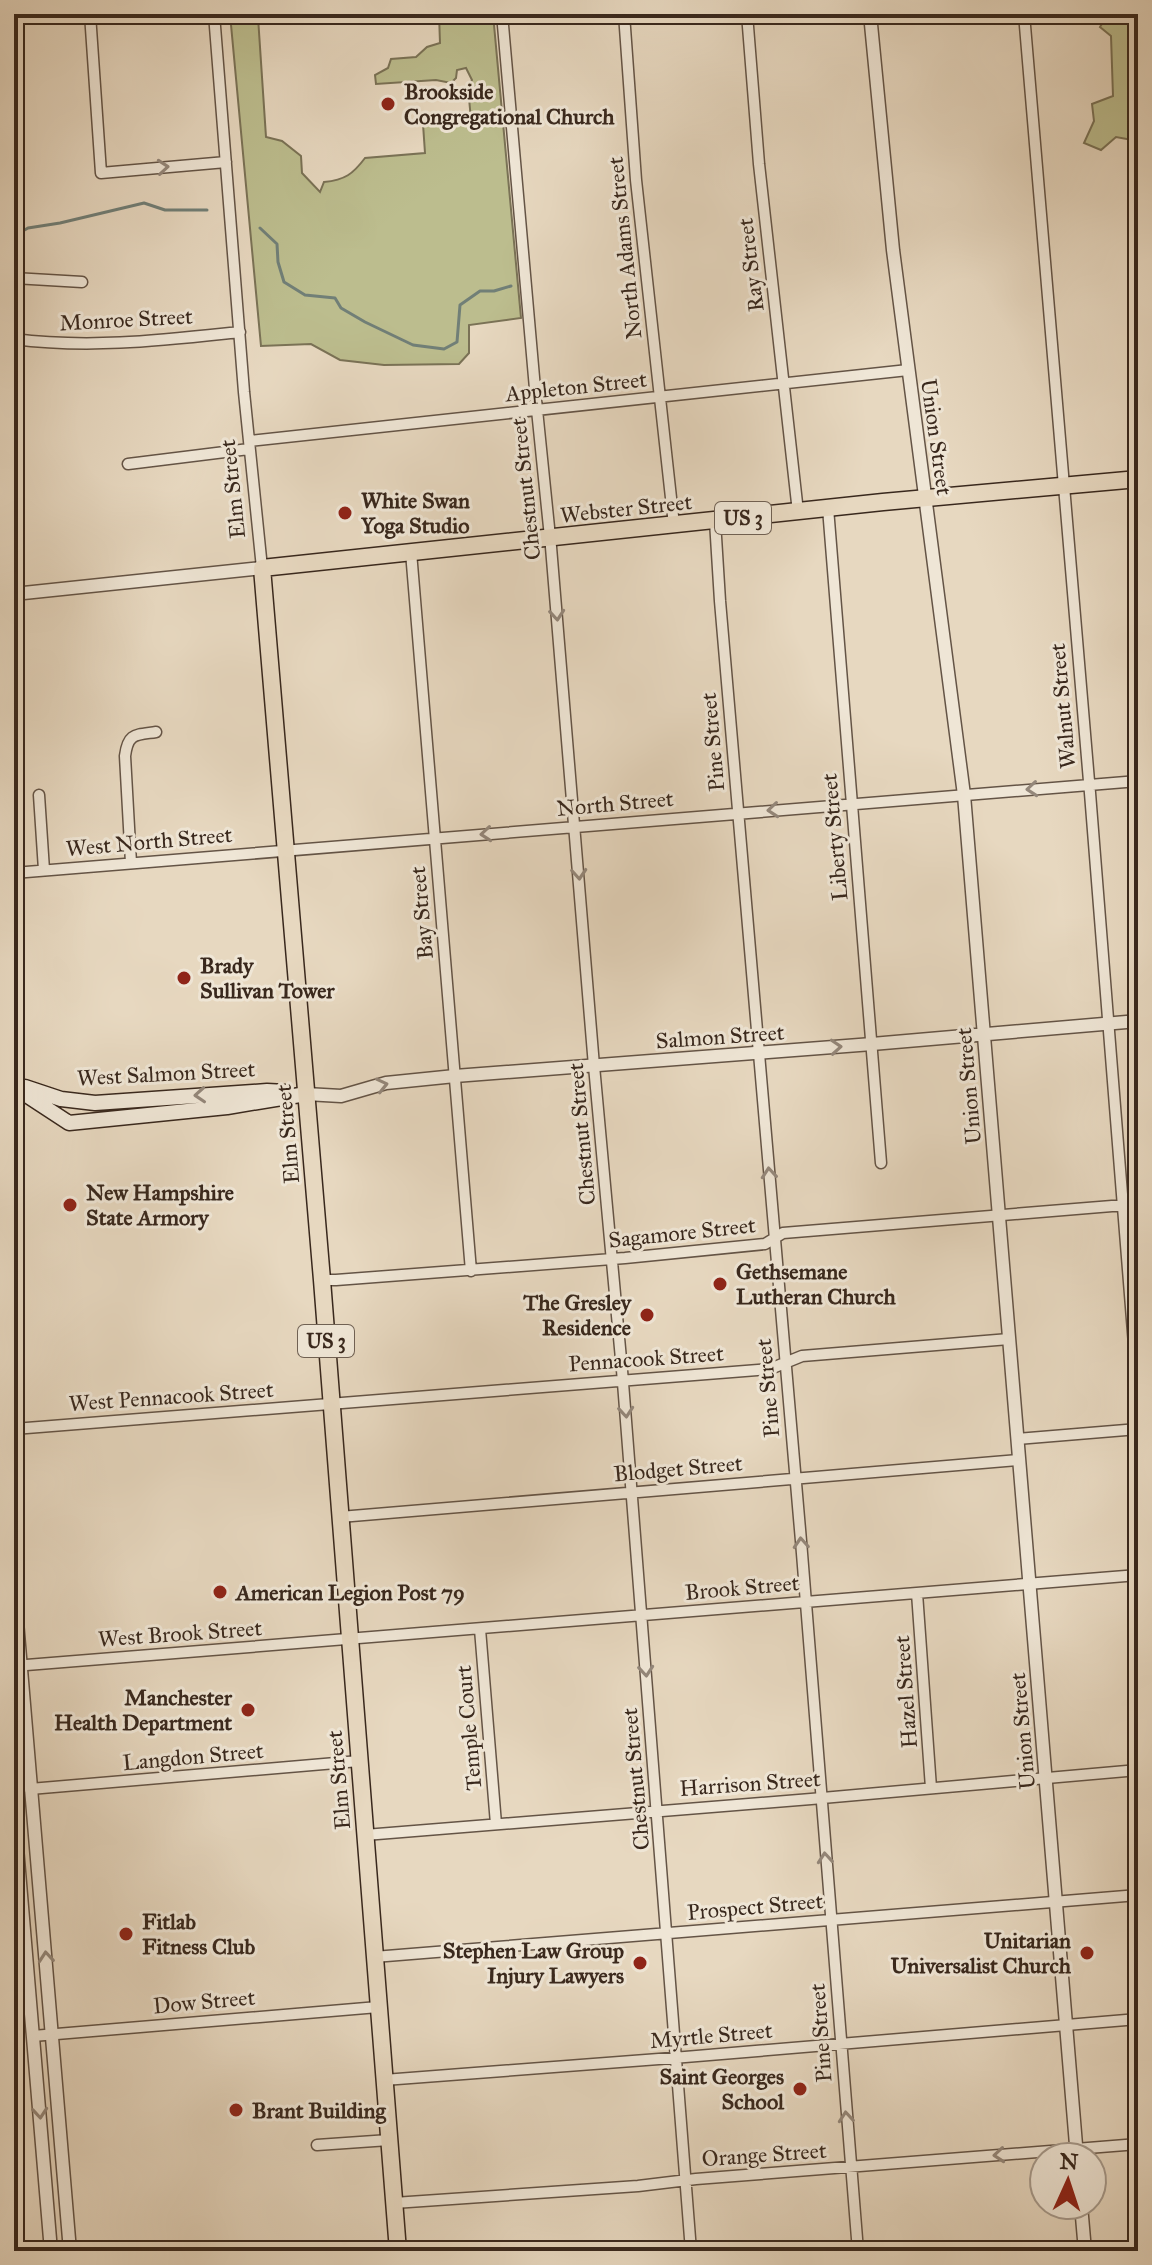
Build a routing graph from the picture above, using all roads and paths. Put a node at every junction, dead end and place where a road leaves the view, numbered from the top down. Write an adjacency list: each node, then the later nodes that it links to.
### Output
1 (40, 14): 9 (street)
2 (90, 14): 10 (street, one-way to 10)
3 (214, 14): 10 (street, Elm Street)
4 (502, 14): 18 (street, Chestnut Street)
5 (624, 14): 17 (street, North Adams Street)
6 (747, 14): 16 (street, Ray Street)
7 (870, 14): 15 (street, Union Street)
8 (1024, 14): 22 (street, Walnut Street)
9 (14, 17)
10 (226, 162): 13 (street, Elm Street)
11 (14, 278): 12 (street)
12 (82, 282)
13 (240, 332): 14 (street, Monroe Street); 19 (street, Elm Street)
14 (14, 339)
15 (908, 370): 16 (street, Appleton Street); 23 (street, Union Street)
16 (784, 385): 17 (street, Appleton Street); 25 (street, Ray Street)
17 (659, 397): 18 (street, Appleton Street); 27 (street, North Adams Street)
18 (537, 410): 19 (street, Appleton Street); 28 (street, Chestnut Street)
19 (249, 445): 20 (street, Appleton Street); 30 (street, Elm Street)
20 (128, 464)
21 (1138, 479): 22 (main road, Webster Street / US 3)
22 (1064, 485): 23 (main road, Webster Street / US 3); 34 (street, Walnut Street)
23 (925, 498): 24 (main road, Webster Street / US 3); 36 (street, Union Street)
24 (828, 508): 25 (main road, Webster Street / US 3); 37 (street, Liberty Street)
25 (798, 512): 26 (main road, Webster Street / US 3)
26 (715, 521): 27 (main road, Webster Street / US 3); 38 (street, Pine Street)
27 (674, 525): 28 (main road, Webster Street / US 3)
28 (550, 537): 29 (main road, Webster Street / US 3); 39 (street, Chestnut Street, one-way to 39)
29 (411, 552): 30 (main road, Webster Street / US 3); 40 (street, Bay Street)
30 (262, 568): 31 (street); 41 (main road, Elm Street / US 3)
31 (14, 594)
32 (156, 732): 42 (street)
33 (1138, 781): 34 (street, North Street)
34 (1089, 785): 36 (street, North Street, one-way to 36); 46 (street, Walnut Street)
35 (39, 795): 43 (street)
36 (964, 795): 37 (street, North Street); 47 (street, Union Street)
37 (851, 804): 38 (street, North Street, one-way to 38); 48 (street, Liberty Street)
38 (739, 813): 39 (street, North Street); 49 (street, Pine Street)
39 (576, 826): 40 (street, North Street, one-way to 40); 50 (street, Chestnut Street, one-way to 50)
40 (435, 838): 41 (street, North Street); 51 (street, Bay Street)
41 (287, 850): 42 (street, West North Street); 53 (main road, Elm Street / US 3)
42 (131, 863): 43 (street, West North Street)
43 (44, 870): 44 (street, West North Street)
44 (14, 873)
45 (1138, 1021): 46 (street, Salmon Street)
46 (1108, 1023): 47 (street, Salmon Street); 55 (street, Walnut Street)
47 (984, 1035): 48 (street, Salmon Street); 57 (street, Union Street)
48 (872, 1044): 49 (street, Salmon Street, one-way to 48); 54 (street, Liberty Street)
49 (760, 1053): 50 (street, Salmon Street); 58 (street, Pine Street, one-way to 49)
50 (594, 1066): 51 (street, Salmon Street); 59 (street, Chestnut Street)
51 (455, 1076): 53 (street, Salmon Street, one-way to 51); 60 (street, Bay Street)
52 (14, 1085): 53 (main road, West Salmon Street, one-way to 52); 53 (main road, West Salmon Street)
53 (306, 1094): 61 (main road, Elm Street / US 3)
54 (881, 1163)
55 (1123, 1206): 56 (street, Sagamore Street); 57 (street, Sagamore Street); 65 (street, Walnut Street)
56 (1138, 1206)
57 (999, 1215): 58 (street, Sagamore Street); 62 (street, Union Street)
58 (774, 1239): 59 (street, Sagamore Street); 63 (street, Pine Street)
59 (613, 1259): 60 (street, Sagamore Street); 64 (street, Chestnut Street)
60 (471, 1271): 61 (street, Sagamore Street)
61 (322, 1280): 66 (main road, Elm Street / US 3)
62 (1009, 1339): 63 (street, Pennacook Street); 69 (street, Union Street)
63 (785, 1363): 64 (street, Pennacook Street); 71 (street, Pine Street)
64 (623, 1380): 66 (street, Pennacook Street); 72 (street, Chestnut Street, one-way to 72)
65 (1138, 1395)
66 (331, 1403): 67 (street, West Pennacook Street); 73 (main road, Elm Street / US 3)
67 (14, 1429)
68 (1138, 1429): 69 (street)
69 (1017, 1439): 70 (street, Union Street)
70 (1019, 1460): 71 (street, Blodget Street); 75 (street, Union Street)
71 (795, 1478): 72 (street, Blodget Street); 78 (street, Pine Street, one-way to 71)
72 (632, 1492): 73 (street, Blodget Street); 79 (street, Chestnut Street)
73 (340, 1517): 81 (main road, Elm Street / US 3)
74 (1138, 1575): 75 (street, Brook Street)
75 (1030, 1584): 77 (street, Brook Street); 85 (street, Union Street)
76 (14, 1586): 82 (street)
77 (917, 1593): 78 (street, Brook Street); 86 (street, Hazel Street)
78 (805, 1602): 79 (street, Brook Street); 88 (street, Pine Street)
79 (642, 1615): 80 (street, Brook Street); 89 (street, Chestnut Street, one-way to 89)
80 (480, 1629): 81 (street, Brook Street); 91 (street, Temple Court)
81 (349, 1640): 82 (street, West Brook Street); 83 (main road, Elm Street / US 3)
82 (17, 1665): 87 (street)
83 (359, 1761): 87 (street, Langdon Street); 92 (main road, Elm Street / US 3)
84 (1138, 1770): 85 (street, Harrison Street)
85 (1046, 1778): 86 (street, Harrison Street); 94 (street, Union Street)
86 (931, 1788): 88 (street, Harrison Street)
87 (30, 1789): 101 (street, one-way to 87)
88 (820, 1798): 89 (street, Harrison Street); 95 (street, Pine Street, one-way to 88)
89 (657, 1810): 91 (street, Harrison Street); 96 (street, Chestnut Street)
90 (14, 1812): 102 (street)
91 (496, 1824): 92 (street, Harrison Street)
92 (365, 1835): 97 (main road, Elm Street / US 3)
93 (1138, 1895): 94 (street, Prospect Street)
94 (1057, 1902): 95 (street, Prospect Street); 100 (street, Union Street)
95 (831, 1920): 96 (street, Prospect Street); 103 (street, Pine Street)
96 (666, 1934): 97 (street, Prospect Street); 104 (street, Chestnut Street)
97 (374, 1957): 98 (main road, Elm Street / US 3)
98 (378, 2007): 101 (street, Dow Street); 105 (main road, Elm Street / US 3)
99 (1138, 2019): 100 (street, Myrtle Street)
100 (1067, 2025): 103 (street, Myrtle Street); 107 (street, Union Street)
101 (53, 2034): 102 (street, Dow Street); 117 (street)
102 (33, 2036): 116 (street, one-way to 116)
103 (841, 2044): 104 (street, Myrtle Street); 112 (street, Pine Street, one-way to 103)
104 (676, 2058): 105 (street, Myrtle Street); 113 (street, Chestnut Street)
105 (384, 2080): 106 (main road, Elm Street / US 3)
106 (389, 2140): 109 (street); 114 (main road, Elm Street / US 3)
107 (1076, 2141)
108 (1138, 2144): 110 (street, Orange Street)
109 (317, 2145)
110 (1108, 2148)
111 (1028, 2156): 112 (street, Orange Street, one-way to 112)
112 (850, 2168): 113 (street, Orange Street); 120 (street, Pine Street)
113 (685, 2181): 114 (street, Orange Street); 119 (street, Chestnut Street)
114 (394, 2203): 118 (main road, Elm Street / US 3)
115 (1082, 2221): 121 (street)
116 (51, 2251)
117 (70, 2251)
118 (398, 2251)
119 (691, 2251)
120 (858, 2251)
121 (1085, 2251)

